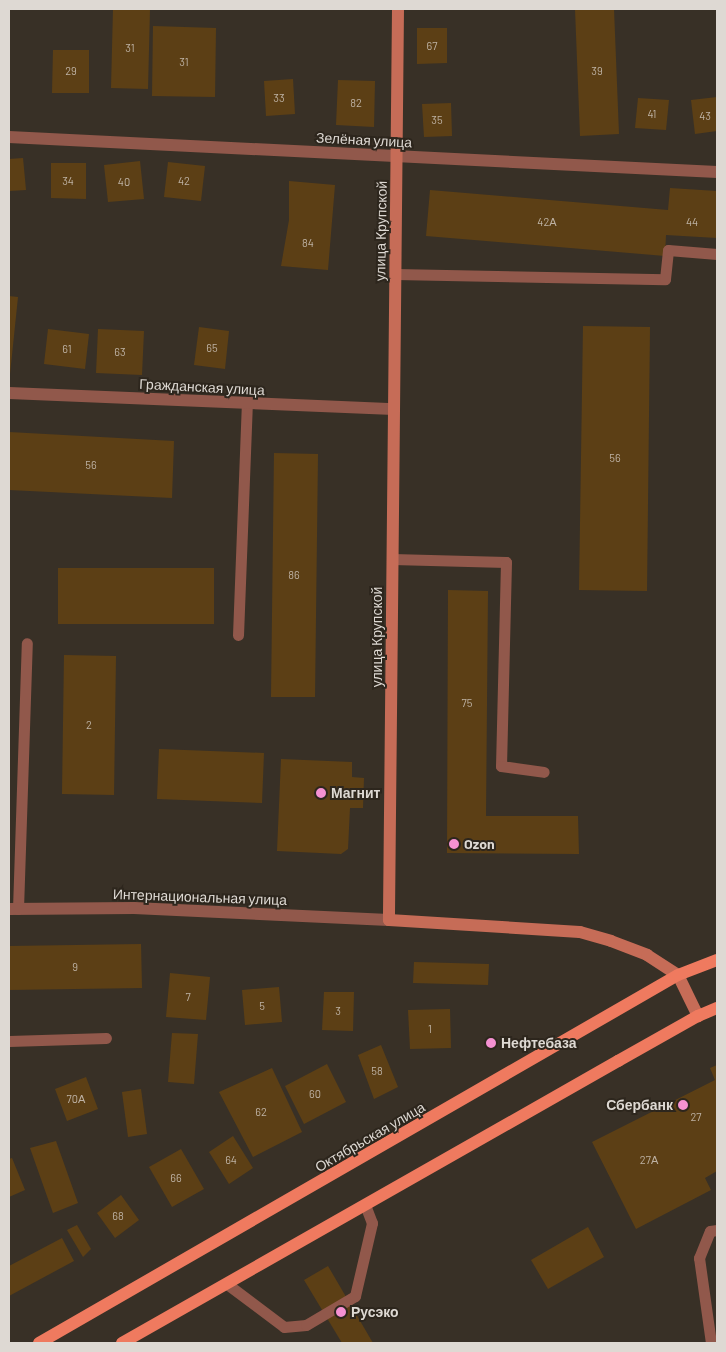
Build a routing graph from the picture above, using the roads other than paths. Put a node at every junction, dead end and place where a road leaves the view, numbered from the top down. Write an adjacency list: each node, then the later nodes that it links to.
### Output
1 (398, 9): 3 (street, улица Крупской)
2 (9, 137): 3 (street, Зелёная улица)
3 (398, 157): 4 (street, Зелёная улица); 6 (street, улица Крупской)
4 (717, 172)
5 (717, 254): 6 (lane)
6 (395, 274): 9 (street, улица Крупской)
7 (9, 393): 8 (street, Гражданская улица)
8 (247, 404): 9 (street, Гражданская улица); 11 (lane)
9 (394, 410): 10 (street, улица Крупской)
10 (392, 559): 13 (lane); 15 (street, улица Крупской)
11 (238, 635)
12 (27, 643): 14 (lane)
13 (544, 772)
14 (14, 909): 15 (street, Интернациональная улица)
15 (389, 920): 17 (street)
16 (717, 960): 17 (main road, Октябрьская улица)
17 (678, 975): 19 (street); 25 (main road, Октябрьская улица)
18 (717, 1008): 19 (main road)
19 (698, 1016): 22 (main road)
20 (106, 1038): 21 (lane)
21 (9, 1040)
22 (366, 1205): 24 (main road); 24 (lane)
23 (717, 1230): 27 (lane)
24 (227, 1284): 26 (main road)
25 (40, 1343)
26 (122, 1343)
27 (711, 1343)

